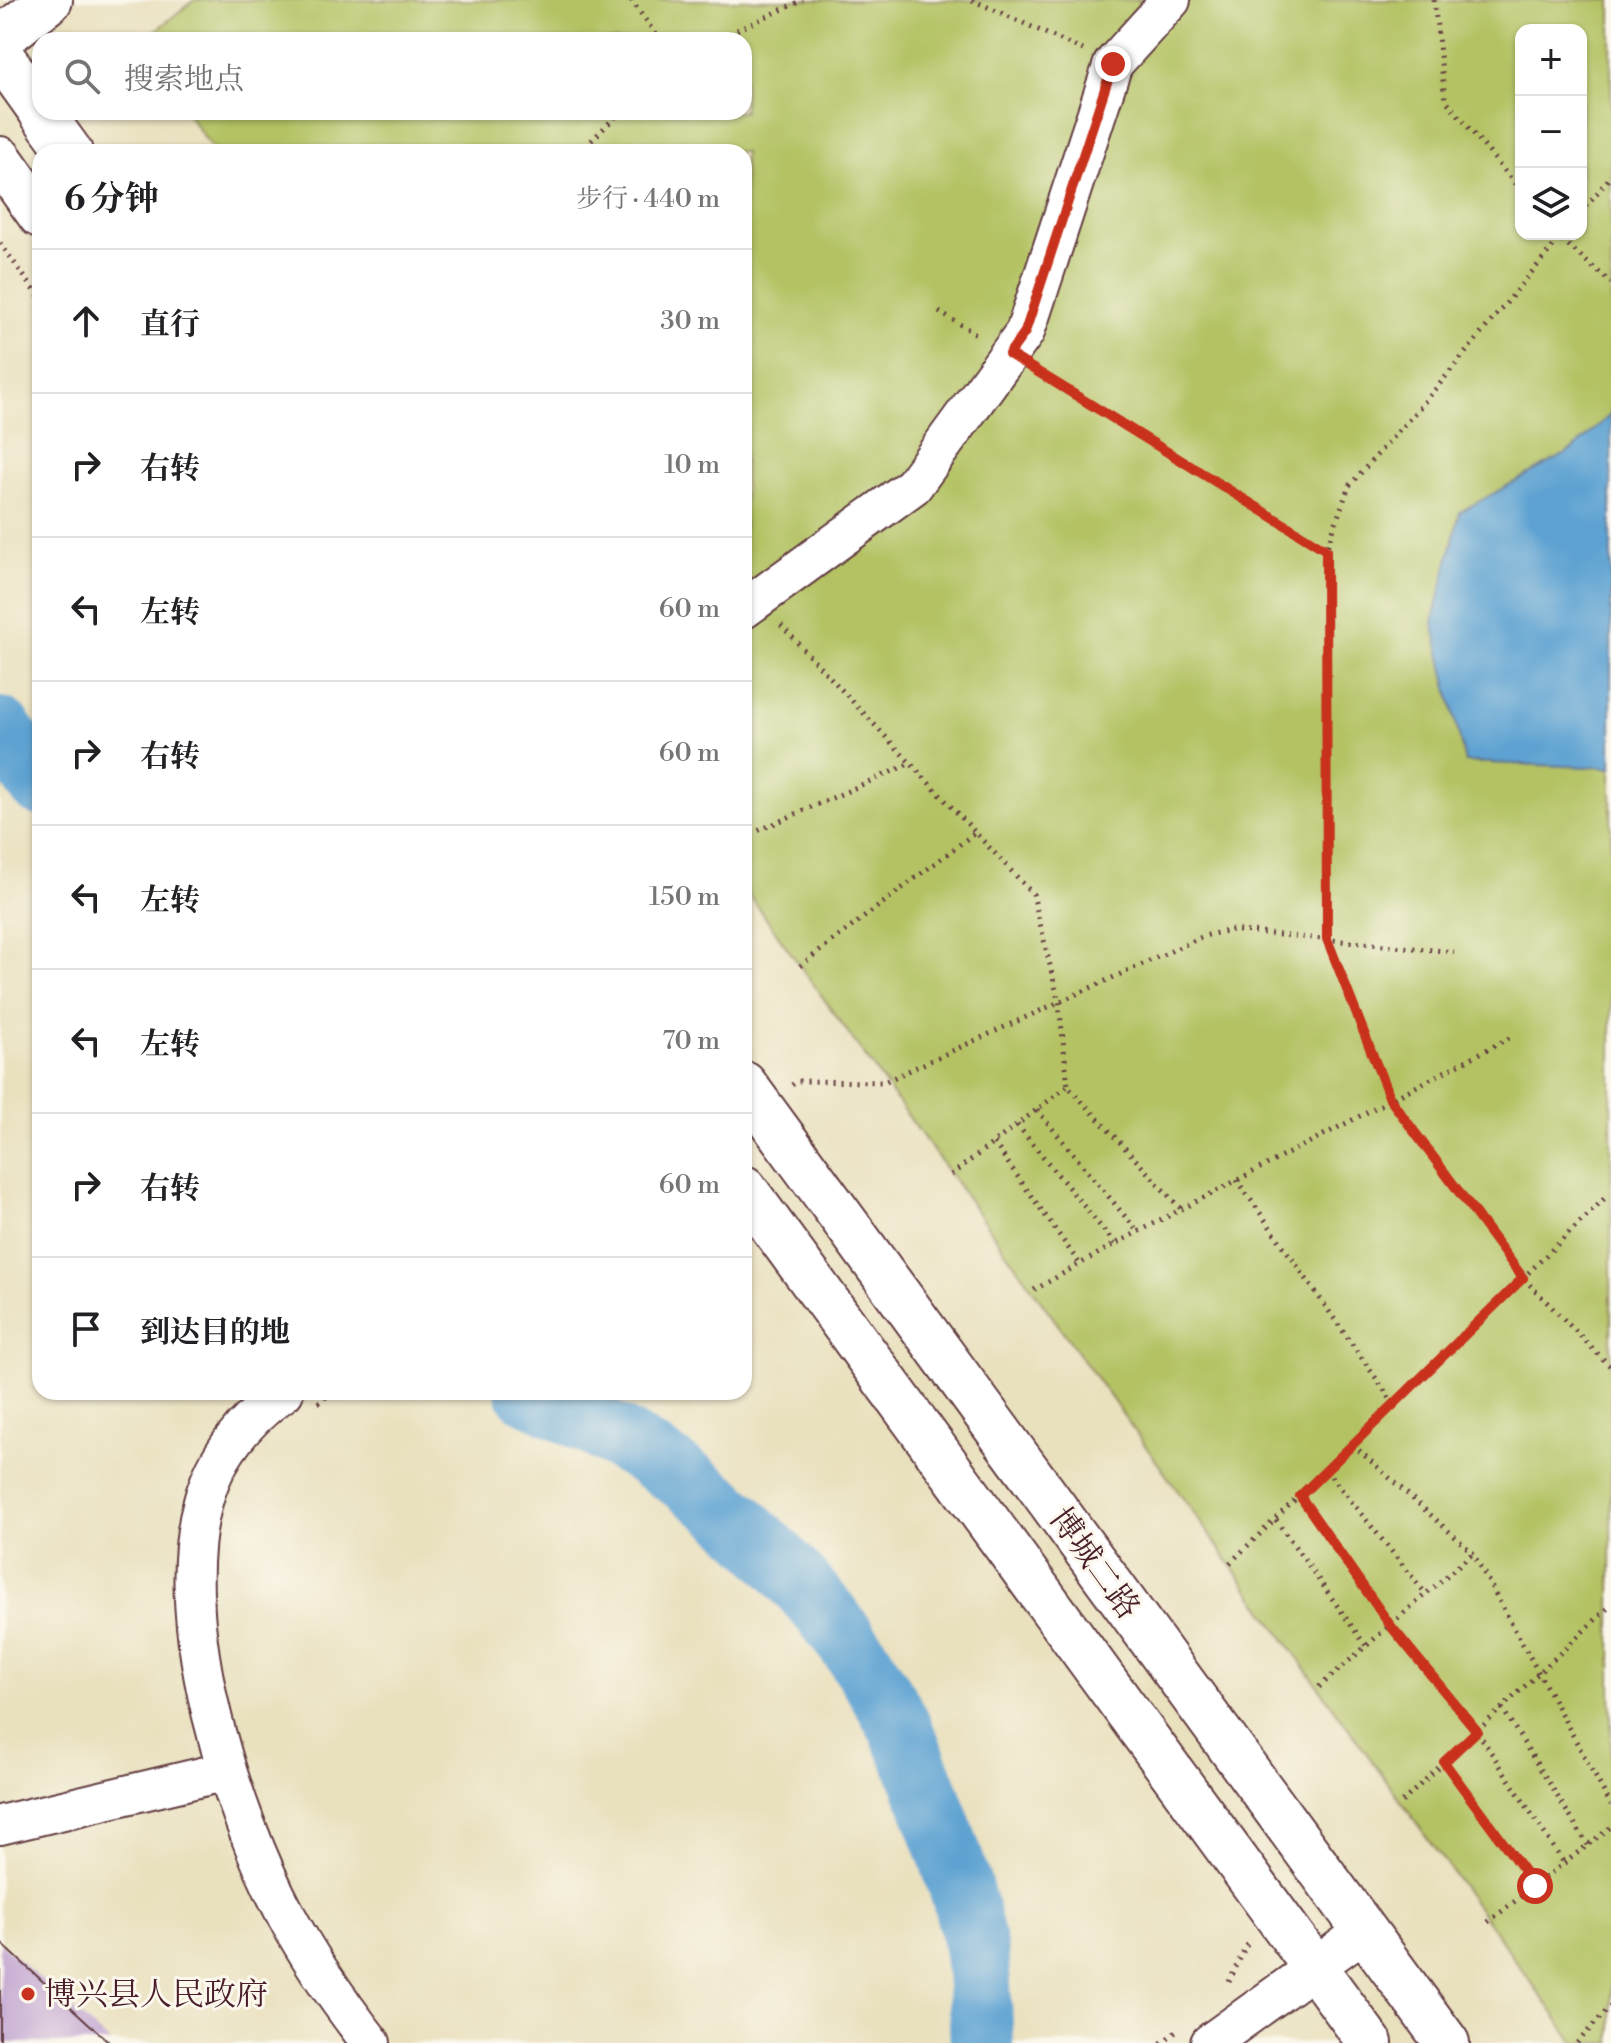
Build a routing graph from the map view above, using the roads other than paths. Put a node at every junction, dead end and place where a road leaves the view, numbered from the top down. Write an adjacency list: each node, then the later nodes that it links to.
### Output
1 (50, 0): 3 (main road)
2 (1171, 0): 10 (street)
3 (0, 39)
4 (0, 54): 5 (main road)
5 (32, 98)
6 (47, 120): 7 (main road)
7 (64, 144)
8 (0, 159): 9 (main road)
9 (32, 204)
10 (752, 603)
11 (753, 1096): 16 (main road, 博城二路)
12 (752, 1199): 17 (main road, 博城二路)
13 (296, 1401): 14 (street)
14 (227, 1771): 15 (street); 18 (street)
15 (0, 1825)
16 (1365, 1931): 17 (street); 21 (main road, 博城二路)
17 (1315, 1967): 19 (street); 20 (main road, 博城二路)
18 (371, 2043)
19 (1210, 2043)
20 (1370, 2043)
21 (1447, 2043)

